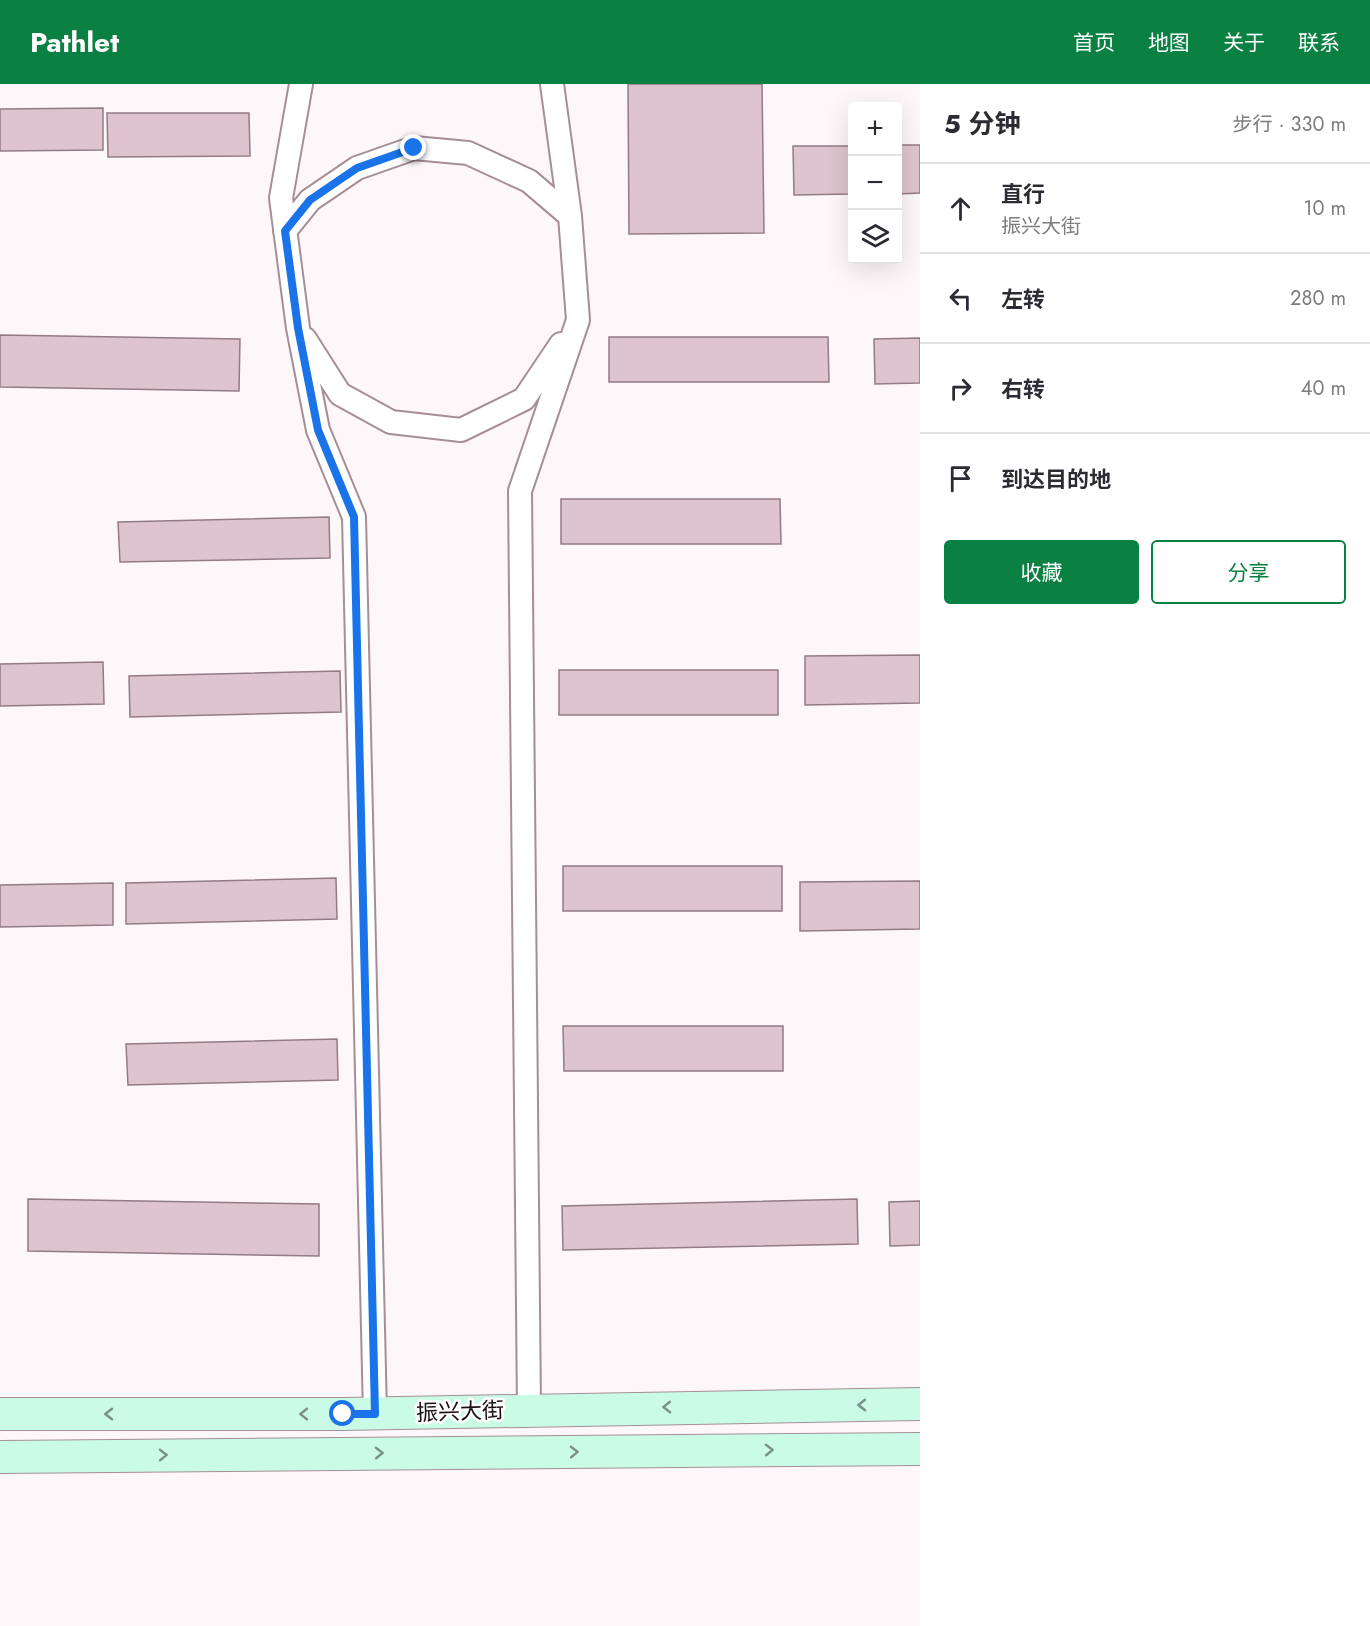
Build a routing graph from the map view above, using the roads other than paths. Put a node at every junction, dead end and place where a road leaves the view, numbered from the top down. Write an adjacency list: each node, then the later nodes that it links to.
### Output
1 (301, 84): 4 (street)
2 (552, 84): 3 (street)
3 (570, 216): 4 (street); 5 (street)
4 (285, 231): 6 (street)
5 (578, 320): 6 (street); 8 (street)
6 (298, 328): 10 (street)
7 (920, 1404): 8 (main road, 振兴大街, one-way to 8)
8 (529, 1409): 10 (main road, 振兴大街)
9 (0, 1414): 10 (main road, 振兴大街, one-way to 9)
10 (375, 1414)
11 (920, 1449): 12 (main road, 振兴大街, one-way to 11)
12 (0, 1457)

